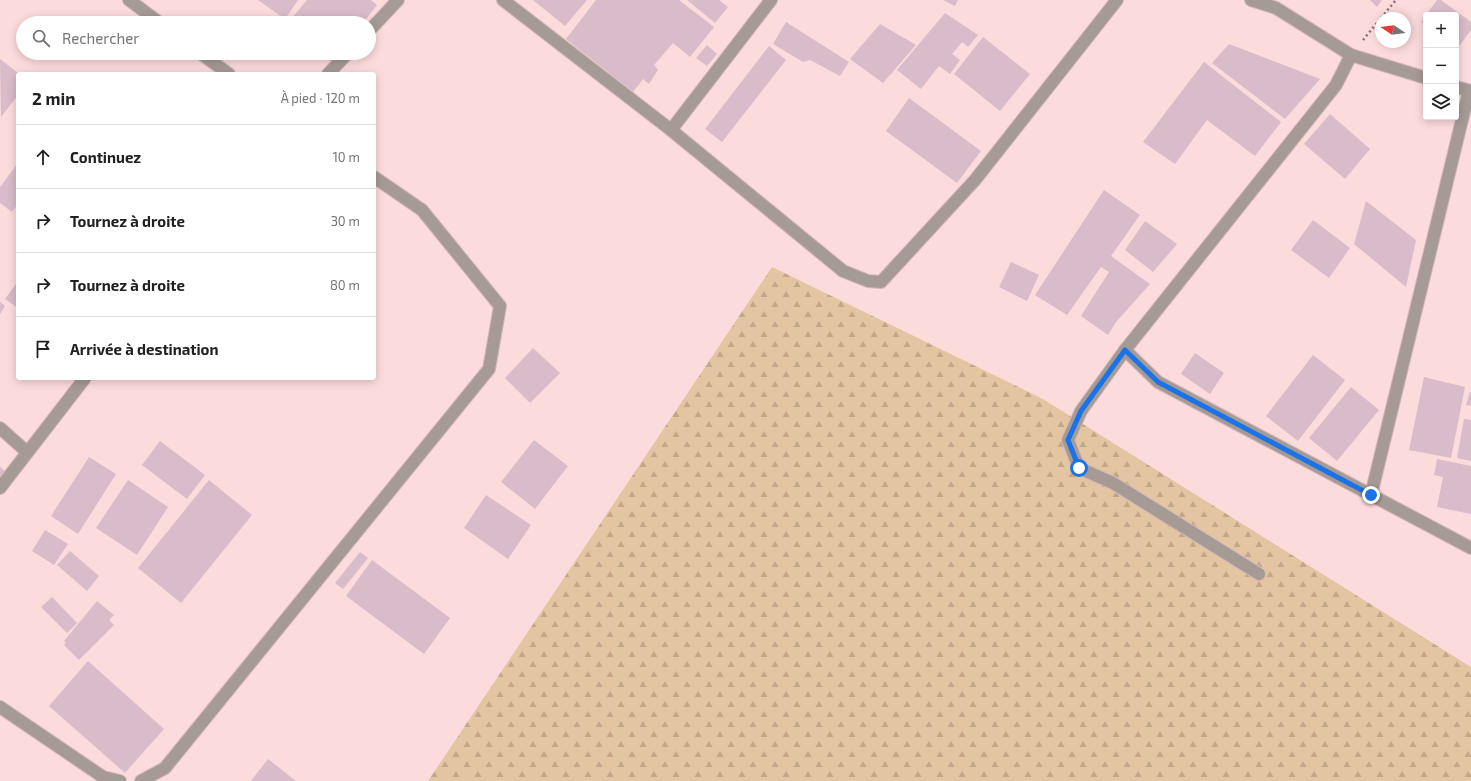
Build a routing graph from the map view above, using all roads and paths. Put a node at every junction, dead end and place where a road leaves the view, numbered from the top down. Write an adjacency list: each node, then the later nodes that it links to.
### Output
1 (129, 0): 9 (street)
2 (398, 0): 10 (street)
3 (503, 0): 20 (street)
4 (771, 0): 20 (street)
5 (1117, 0): 20 (street)
6 (1251, 0): 12 (street)
7 (1396, 0): 8 (path)
8 (1386, 12)
9 (151, 16)
10 (376, 24)
11 (1375, 25): 12 (path)
12 (1351, 55): 17 (street); 22 (street)
13 (210, 60): 15 (street)
14 (341, 60): 16 (street)
15 (226, 72)
16 (330, 72)
17 (1423, 77)
18 (1459, 88): 19 (street)
19 (1470, 91): 27 (street)
20 (671, 130)
21 (376, 178): 32 (street)
22 (1125, 350): 27 (street); 29 (street)
23 (83, 380): 25 (street)
24 (0, 428): 25 (street)
25 (27, 452): 26 (street)
26 (0, 488)
27 (1371, 495): 28 (street)
28 (1471, 548)
29 (1259, 574)
30 (0, 707): 31 (street)
31 (120, 781)
32 (141, 781)

